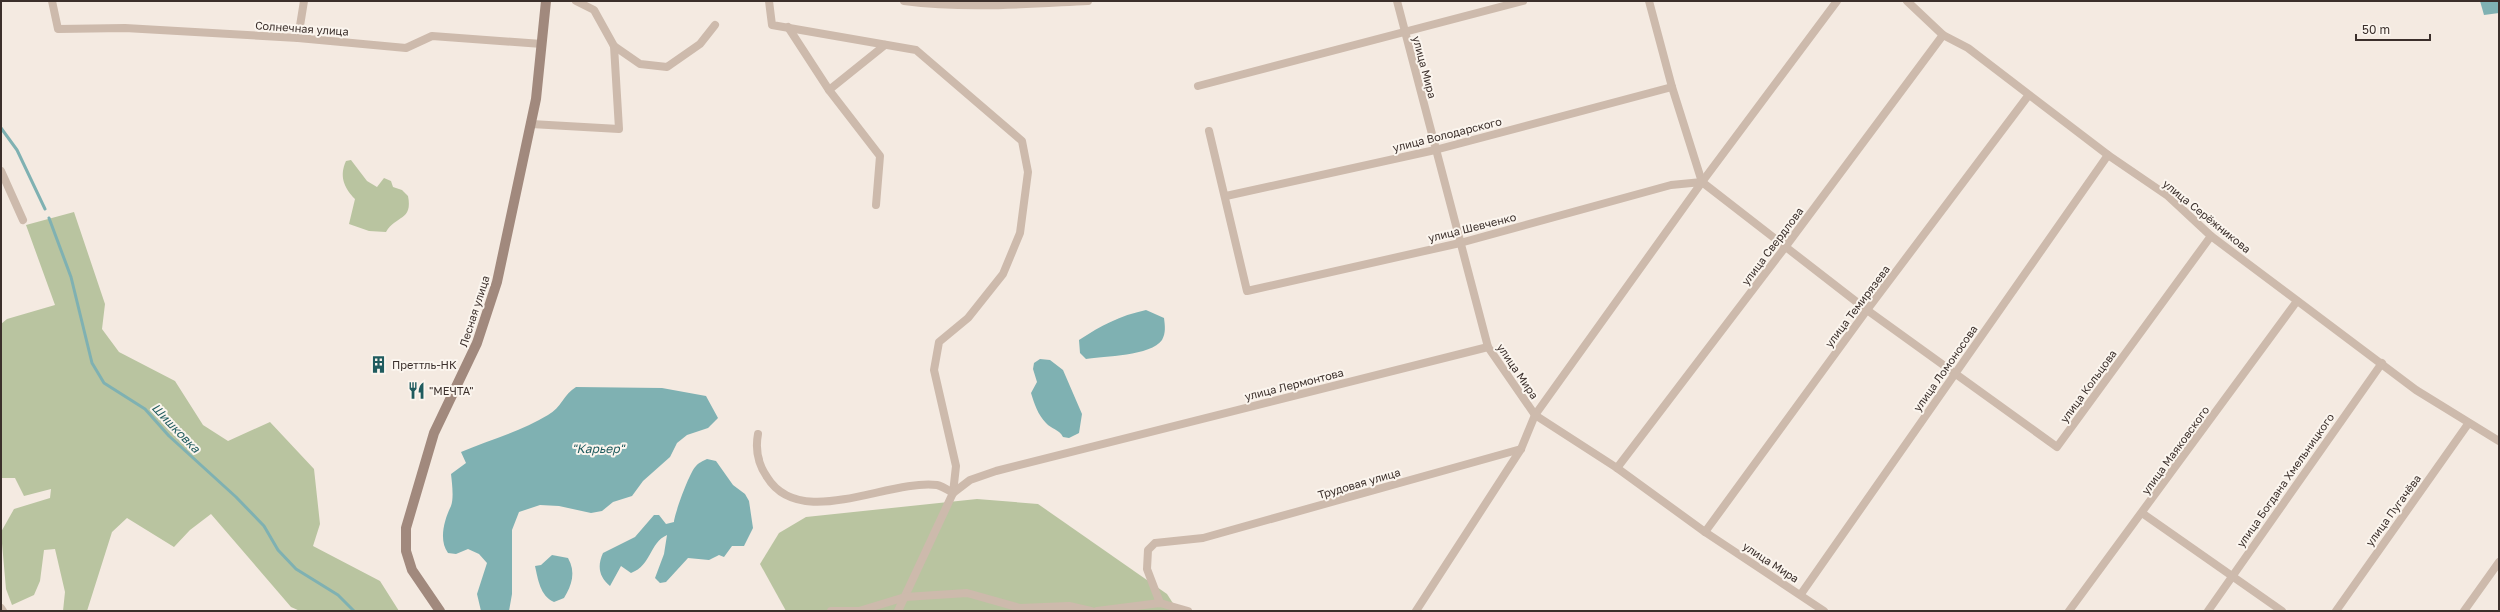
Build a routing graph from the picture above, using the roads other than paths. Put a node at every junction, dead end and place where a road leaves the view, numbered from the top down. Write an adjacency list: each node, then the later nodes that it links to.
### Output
1 (52, 1): 18 (street, Солнечная улица)
2 (304, 1): 18 (street)
3 (546, 1): 19 (street, Лесная улица)
4 (576, 1): 21 (street)
5 (769, 1): 15 (street)
6 (904, 1): 13 (street)
7 (1088, 1): 13 (street)
8 (1397, 1): 16 (street, улица Мира)
9 (1523, 1): 16 (street)
10 (1649, 1): 23 (street)
11 (1837, 1): 31 (street)
12 (1907, 1): 17 (street, улица Серёжникова)
13 (960, 4)
14 (715, 25): 21 (street)
15 (788, 27): 20 (street); 24 (street)
16 (1404, 33): 22 (street); 28 (street, улица Мира)
17 (1943, 35): 25 (street, улица Серёжникова); 37 (street, улица Свердлова)
18 (298, 38): 19 (street, Солнечная улица)
19 (542, 44): 26 (street, Лесная улица)
20 (885, 45): 24 (street); 49 (street)
21 (614, 46): 26 (street)
22 (1198, 86)
23 (1672, 87): 28 (street, улица Володарского); 31 (street)
24 (829, 90): 33 (street)
25 (2028, 96): 29 (street, улица Серёжникова); 39 (street, улица Темирязева)
26 (531, 124): 59 (street, Лесная улица)
27 (1209, 131): 32 (street)
28 (1435, 150): 32 (street, улица Володарского); 36 (street, улица Мира)
29 (2108, 155): 35 (street, улица Серёжникова); 42 (street, улица Ломоносова)
30 (1, 171): 34 (street)
31 (1702, 182): 36 (street, улица Шевченко); 37 (street); 43 (street)
32 (1226, 196): 36 (street, улица Шевченко)
33 (876, 205)
34 (23, 220)
35 (2211, 236): 38 (street, улица Серёжникова); 42 (street, улица Кольцова)
36 (1460, 243): 40 (street, улица Мира)
37 (1786, 246): 39 (street); 48 (street, улица Свердлова)
38 (2297, 301): 41 (street, улица Серёжникова); 50 (street, улица Маяковского)
39 (1867, 310): 42 (street); 51 (street, улица Темирязева)
40 (1488, 347): 43 (street, улица Мира); 49 (street, улица Лермонтова)
41 (2382, 363): 44 (street, улица Серёжникова); 53 (street, улица Богдана Хмельницкого)
42 (1955, 372): 54 (street, улица Ломоносова)
43 (1535, 415): 47 (street); 48 (street, улица Мира)
44 (2468, 424): 46 (street, улица Серёжникова); 70 (street, улица Пугачёва)
45 (758, 434): 49 (street)
46 (2499, 441)
47 (1521, 449): 56 (street, Трудовая улица); 65 (street)
48 (1617, 468): 51 (street, улица Мира)
49 (953, 493): 55 (street)
50 (2142, 513): 53 (street); 67 (street, улица Маяковского)
51 (1705, 532): 54 (street, улица Мира)
52 (2499, 562): 71 (street)
53 (2231, 576): 68 (street, улица Богдана Хмельницкого); 69 (street)
54 (1801, 594): 66 (street, улица Мира)
55 (905, 597): 60 (street); 61 (street); 62 (street)
56 (1160, 603): 63 (street); 64 (street)
57 (1, 608): 58 (street)
58 (3, 611)
59 (440, 611)
60 (831, 611)
61 (898, 611)
62 (1091, 611)
63 (1098, 611)
64 (1188, 611)
65 (1416, 611)
66 (1824, 611)
67 (2069, 611)
68 (2208, 611)
69 (2282, 611)
70 (2336, 611)
71 (2464, 611)

